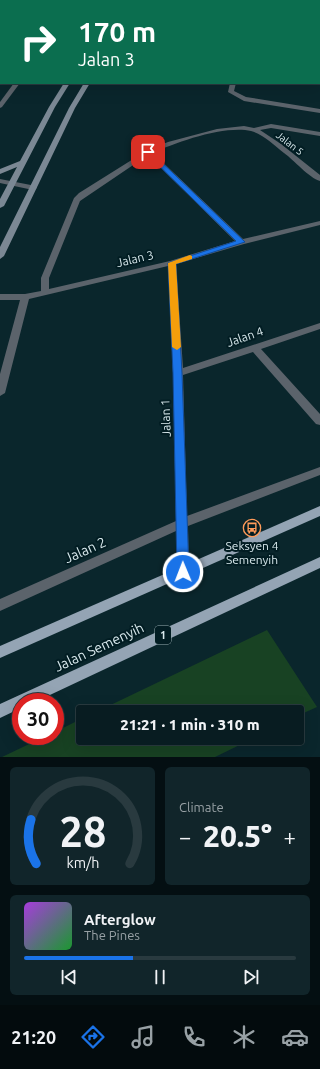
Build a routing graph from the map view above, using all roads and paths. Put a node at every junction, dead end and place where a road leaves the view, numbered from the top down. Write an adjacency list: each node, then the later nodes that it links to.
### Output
1 (16, 84): 5 (street)
2 (66, 84): 10 (street)
3 (86, 84): 15 (street)
4 (233, 84): 6 (street)
5 (0, 106)
6 (320, 111)
7 (254, 130): 8 (street); 9 (street, Jalan 5); 12 (street, Jalan 5)
8 (320, 134)
9 (148, 152): 18 (street); 21 (street)
10 (23, 162): 11 (street); 14 (street)
11 (0, 172)
12 (320, 179)
13 (0, 181): 14 (street)
14 (12, 184): 15 (street); 16 (street)
15 (33, 188): 19 (street)
16 (0, 205)
17 (320, 223): 18 (street, Jalan 3)
18 (241, 242): 20 (street, Jalan 3)
19 (0, 256)
20 (172, 263): 21 (street, Jalan 3); 26 (street, Jalan 1)
21 (45, 292): 23 (street, Jalan 3)
22 (0, 297): 23 (street, Jalan 3)
23 (25, 297): 27 (street)
24 (320, 326): 25 (street, Jalan 4)
25 (255, 348): 26 (street, Jalan 4); 28 (street)
26 (178, 373): 31 (street, Jalan 1)
27 (0, 392)
28 (320, 421)
29 (320, 471): 31 (street, Jalan 2)
30 (320, 511): 33 (main road)
31 (182, 523): 33 (street, Jalan 1); 34 (street, Jalan 2)
32 (320, 562): 36 (main road, Jalan Semenyih / 1)
33 (183, 572): 35 (main road)
34 (0, 605)
35 (0, 652)
36 (2, 712)

